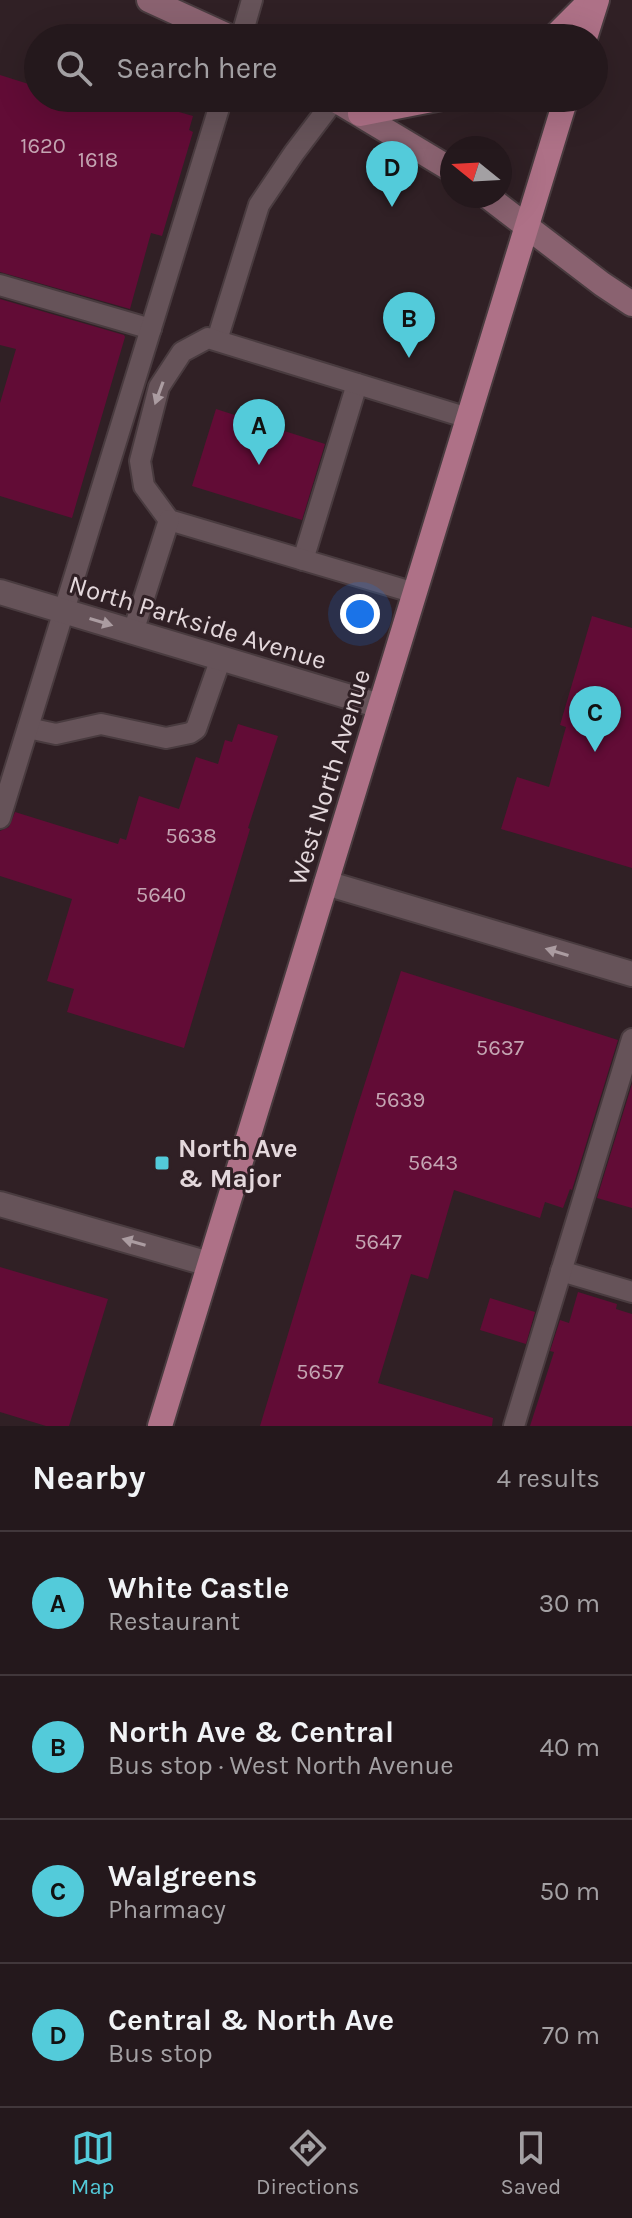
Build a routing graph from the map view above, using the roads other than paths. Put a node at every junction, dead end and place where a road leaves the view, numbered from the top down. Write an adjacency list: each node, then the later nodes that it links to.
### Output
1 (149, 0): 4 (street)
2 (252, 0): 5 (lane)
3 (594, 0): 6 (main road); 7 (main road)
4 (201, 24)
5 (245, 24)
6 (568, 24)
7 (588, 24)
8 (218, 112): 19 (lane)
9 (324, 112): 20 (lane)
10 (357, 112): 13 (street)
11 (370, 112): 13 (main road)
12 (562, 112): 16 (main road, West North Avenue)
13 (360, 114): 14 (street)
14 (440, 163)
15 (503, 208): 16 (street)
16 (526, 226): 18 (street); 22 (main road, West North Avenue)
17 (0, 285): 19 (lane)
18 (632, 304)
19 (151, 329): 27 (lane)
20 (212, 339): 21 (lane); 23 (lane, one-way to 23)
21 (357, 384): 22 (lane); 24 (lane)
22 (468, 418): 26 (main road, West North Avenue)
23 (169, 520): 24 (lane); 28 (lane)
24 (303, 560): 26 (lane)
25 (0, 592): 27 (street, North Parkside Avenue)
26 (415, 593): 30 (main road, West North Avenue)
27 (64, 611): 28 (street, North Parkside Avenue, one-way to 28); 31 (lane)
28 (133, 632): 29 (street, North Parkside Avenue)
29 (221, 658): 30 (street, North Parkside Avenue); 31 (lane)
30 (380, 706): 33 (main road, West North Avenue)
31 (28, 728): 32 (lane)
32 (0, 818)
33 (326, 883): 34 (street, one-way to 33); 37 (main road, West North Avenue)
34 (632, 974)
35 (632, 1039): 38 (lane)
36 (0, 1204): 37 (street, one-way to 36)
37 (209, 1264): 40 (main road, West North Avenue)
38 (561, 1271): 39 (lane); 41 (lane)
39 (632, 1292)
40 (160, 1426)
41 (514, 1426)

